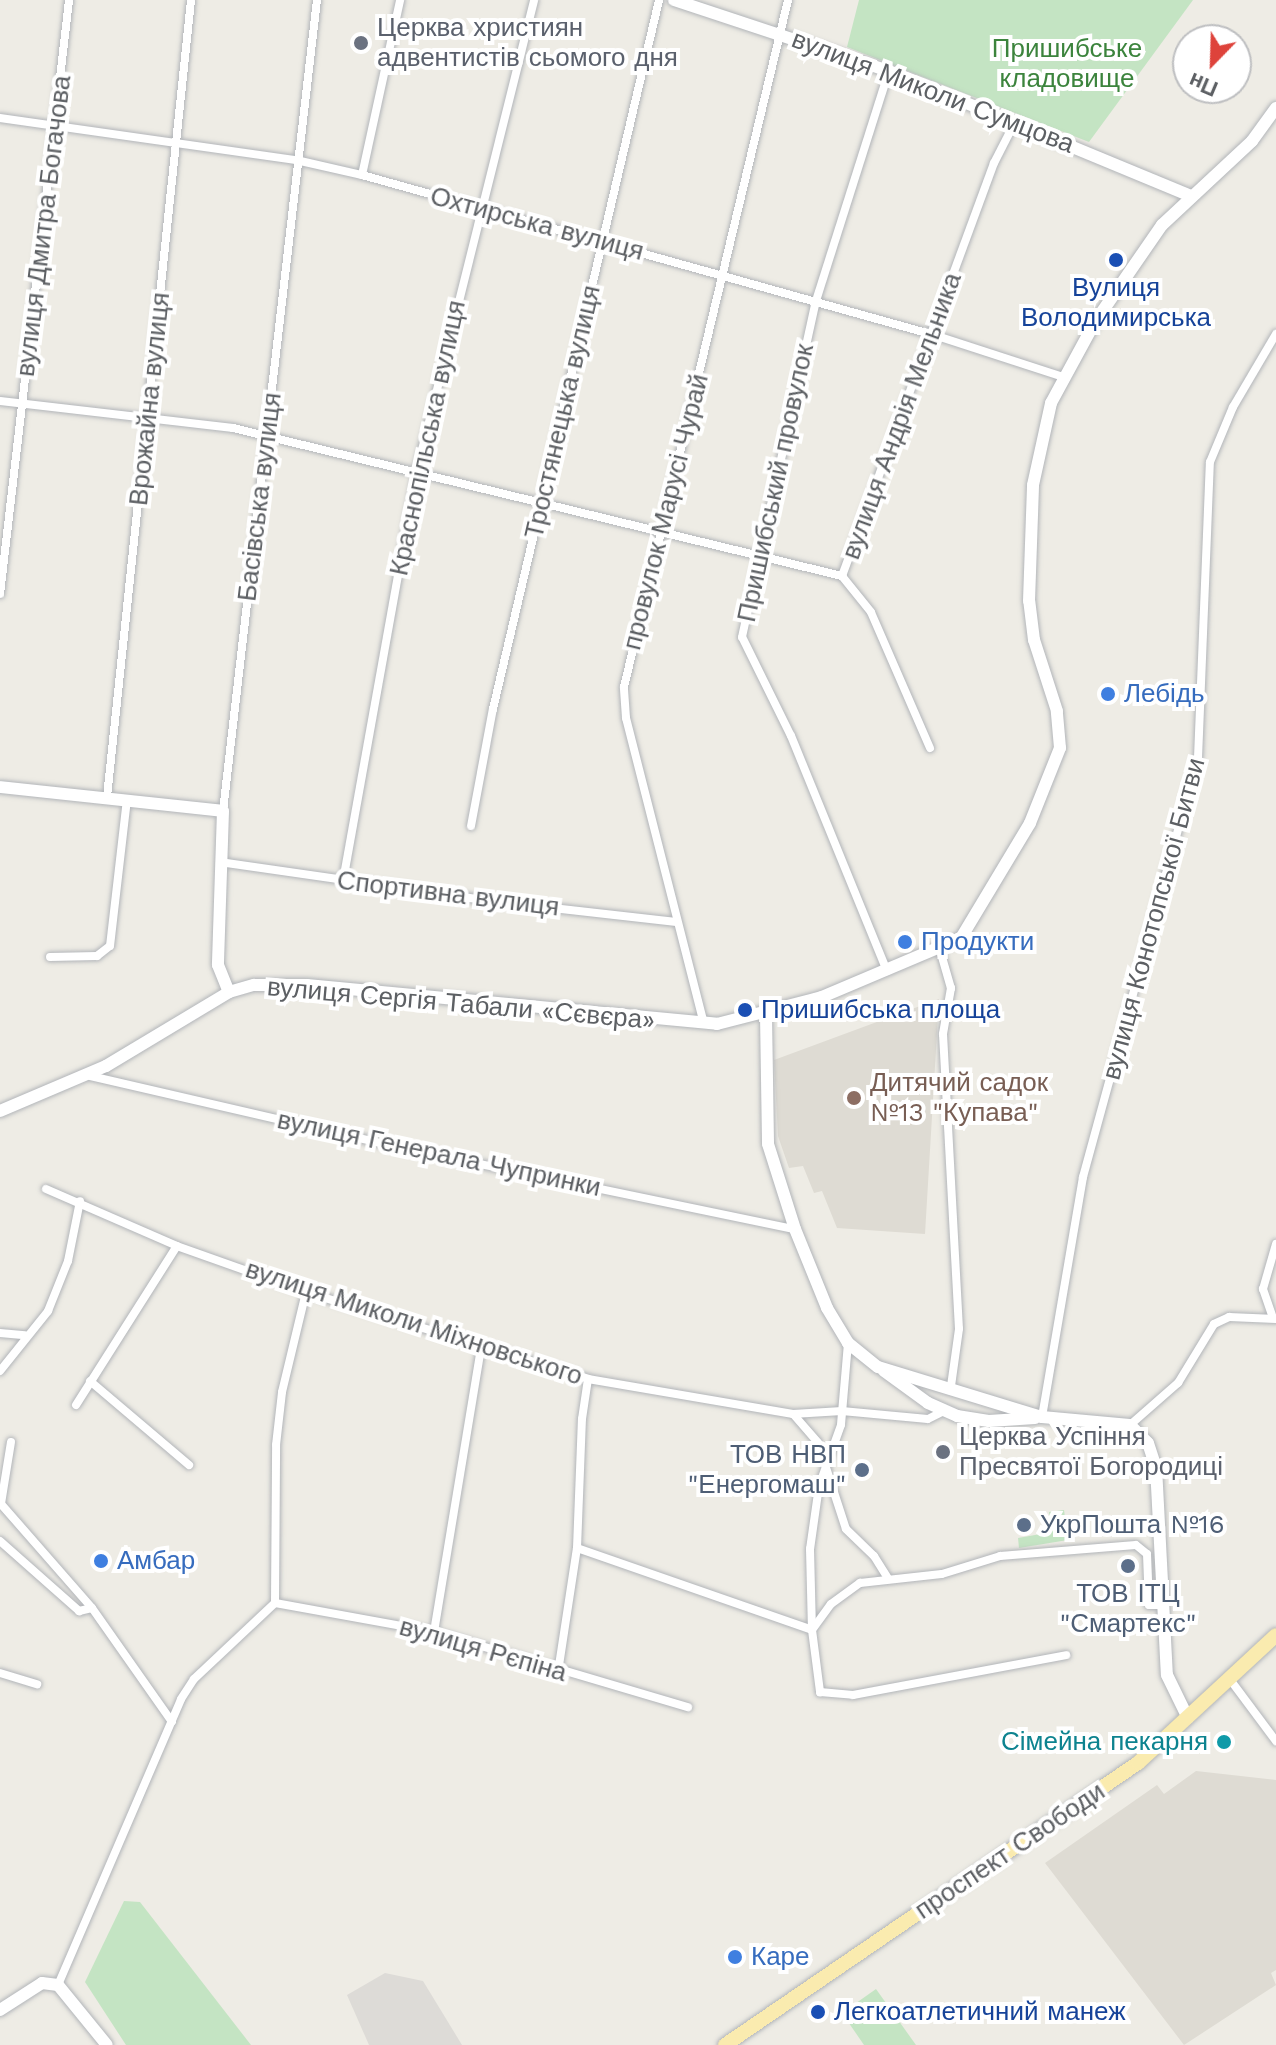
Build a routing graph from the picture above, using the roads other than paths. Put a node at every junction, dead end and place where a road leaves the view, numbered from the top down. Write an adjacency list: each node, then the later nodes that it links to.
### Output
1 (69, 0): 14 (street, вулиця Дмитра Богачова)
2 (191, 0): 15 (street, Врожайна вулиця)
3 (317, 0): 16 (street, Басівська вулиця)
4 (400, 0): 17 (street)
5 (534, 0): 19 (street, Краснопільська вулиця)
6 (659, 0): 20 (street, Тростянецька вулиця)
7 (674, 0): 9 (street, вулиця Миколи Сумцова)
8 (788, 0): 9 (street, провулок Марусі Чурай)
9 (780, 34): 10 (street, вулиця Миколи Сумцова); 21 (street, провулок Марусі Чурай)
10 (889, 71): 13 (street, вулиця Миколи Сумцова); 22 (street, Пришибський провулок)
11 (1276, 108): 18 (street, вулиця Сергія Табали «Сєвєра»)
12 (0, 118): 14 (street, Охтирська вулиця)
13 (1016, 121): 18 (street, вулиця Миколи Сумцова); 24 (street, вулиця Андрія Мельника)
14 (57, 127): 15 (street, Охтирська вулиця); 27 (street, вулиця Дмитра Богачова)
15 (177, 144): 16 (street, Охтирська вулиця); 28 (street, Врожайна вулиця)
16 (296, 160): 17 (street, Охтирська вулиця); 29 (street, Басівська вулиця)
17 (362, 175): 19 (street, Охтирська вулиця)
18 (1189, 195): 25 (street, вулиця Сергія Табали «Сєвєра»)
19 (479, 209): 20 (street, Охтирська вулиця); 30 (street, Краснопільська вулиця)
20 (604, 241): 21 (street, Охтирська вулиця); 31 (street, Тростянецька вулиця)
21 (724, 276): 22 (street, Охтирська вулиця); 32 (street, провулок Марусі Чурай)
22 (815, 304): 24 (street, Охтирська вулиця); 33 (street, Пришибський провулок)
23 (1276, 334): 73 (street, вулиця Конотопської Битви)
24 (934, 335): 25 (street, Охтирська вулиця); 34 (street, вулиця Андрія Мельника)
25 (1063, 377): 45 (street, вулиця Сергія Табали «Сєвєра»)
26 (0, 401): 27 (street)
27 (23, 404): 28 (street); 35 (street, вулиця Дмитра Богачова)
28 (148, 418): 29 (street); 38 (street, Врожайна вулиця)
29 (268, 440): 30 (street); 40 (street, Басівська вулиця)
30 (417, 470): 31 (street); 43 (street, Краснопільська вулиця)
31 (542, 500): 32 (street); 41 (street, Тростянецька вулиця)
32 (662, 528): 33 (street); 44 (street, провулок Марусі Чурай)
33 (758, 554): 34 (street); 47 (street, Пришибський провулок)
34 (842, 576): 36 (street, вулиця Андрія Мельника)
35 (0, 594)
36 (930, 748)
37 (0, 787): 38 (street)
38 (107, 797): 39 (street)
39 (127, 799): 40 (street); 46 (street)
40 (223, 811): 42 (street, Басівська вулиця)
41 (471, 826)
42 (220, 862): 43 (street, Спортивна вулиця); 48 (street, Басівська вулиця)
43 (343, 881): 44 (street, Спортивна вулиця)
44 (677, 922): 50 (street, провулок Марусі Чурай)
45 (940, 950): 47 (street, вулиця Сергія Табали «Сєвєра»); 68 (street)
46 (50, 957)
47 (887, 972): 49 (street, вулиця Сергія Табали «Сєвєра»)
48 (229, 992): 50 (street, вулиця Сергія Табали «Сєвєра»); 51 (street, вулиця Сергія Табали «Сєвєра»)
49 (766, 1015): 50 (street, вулиця Сергія Табали «Сєвєра»); 55 (street)
50 (704, 1024)
51 (86, 1075): 52 (street, вулиця Сергія Табали «Сєвєра»); 55 (street, вулиця Генерала Чупринки)
52 (0, 1111)
53 (46, 1189): 54 (street, вулиця Миколи Міхновського)
54 (80, 1201): 57 (street, вулиця Миколи Міхновського); 61 (street)
55 (795, 1229): 62 (street)
56 (1276, 1244): 59 (street)
57 (177, 1246): 58 (street, вулиця Миколи Міхновського); 67 (street)
58 (306, 1292): 63 (street, вулиця Миколи Міхновського); 81 (street)
59 (1274, 1318): 74 (street)
60 (0, 1333): 61 (street)
61 (25, 1335): 65 (street)
62 (848, 1343): 64 (street); 70 (street)
63 (481, 1348): 66 (street, вулиця Миколи Міхновського); 85 (street)
64 (878, 1367): 68 (street); 71 (street)
65 (0, 1371)
66 (588, 1379): 72 (street, вулиця Миколи Міхновського); 79 (street)
67 (90, 1381): 69 (street); 76 (street)
68 (951, 1386): 73 (street)
69 (76, 1405)
70 (842, 1411): 71 (street, вулиця Миколи Міхновського); 72 (street, вулиця Миколи Міхновського); 77 (street)
71 (944, 1411): 73 (street)
72 (793, 1414): 77 (street)
73 (1042, 1417): 74 (street)
74 (1130, 1425): 82 (street)
75 (11, 1442): 83 (street)
76 (189, 1465)
77 (826, 1467): 80 (street); 84 (street)
78 (0, 1541): 83 (street)
79 (577, 1548): 84 (street); 88 (street)
80 (887, 1577): 82 (street); 84 (street)
81 (275, 1603): 85 (street, вулиця Рєпіна); 94 (street)
82 (1164, 1605): 93 (street)
83 (92, 1608): 94 (street)
84 (812, 1630): 87 (street)
85 (434, 1632): 88 (street, вулиця Рєпіна)
86 (1276, 1635): 90 (main road, проспект Свободи)
87 (1066, 1655)
88 (558, 1672): 92 (street, вулиця Рєпіна)
89 (0, 1673): 91 (street)
90 (1229, 1678): 93 (main road, проспект Свободи); 95 (street)
91 (37, 1684)
92 (688, 1707)
93 (1188, 1718): 99 (main road, проспект Свободи)
94 (172, 1722): 96 (street)
95 (1276, 1741)
96 (58, 1985): 97 (street); 98 (street)
97 (0, 2010)
98 (107, 2045)
99 (725, 2045)

